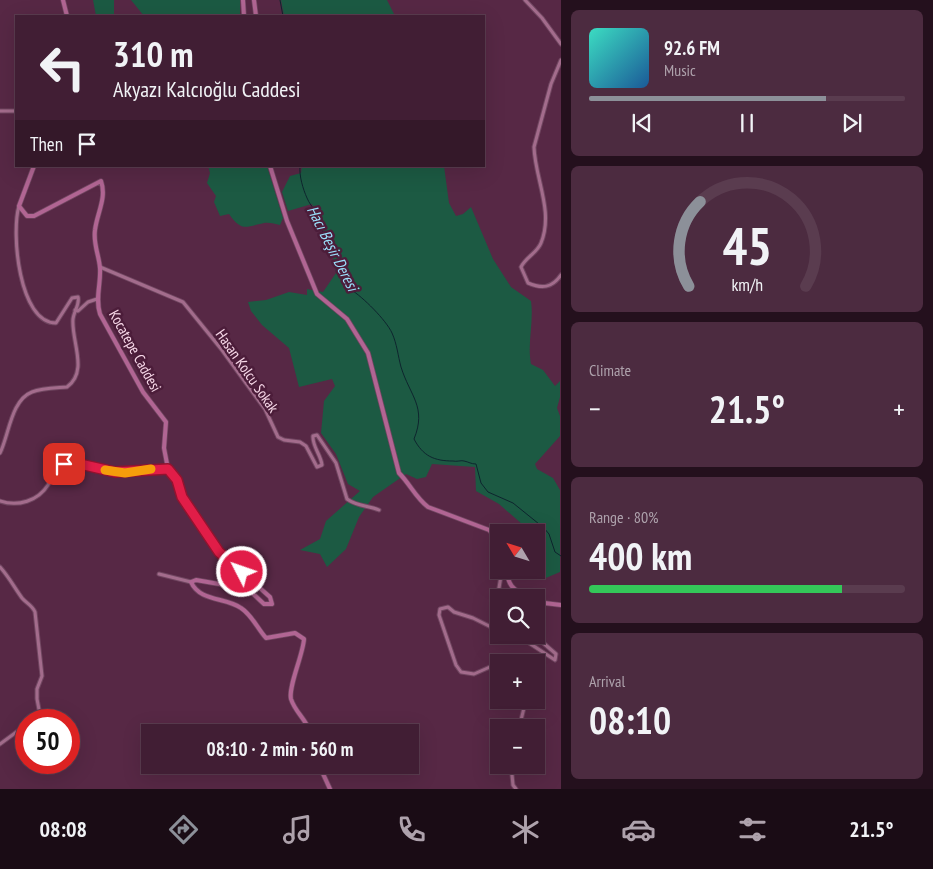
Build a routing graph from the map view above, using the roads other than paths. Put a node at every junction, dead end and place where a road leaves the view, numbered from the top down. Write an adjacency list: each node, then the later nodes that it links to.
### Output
1 (63, 0): 5 (main road)
2 (243, 0): 6 (main road)
3 (254, 0): 7 (main road)
4 (525, 0): 8 (street)
5 (67, 15)
6 (244, 15)
7 (256, 15)
8 (560, 44)
9 (560, 60): 16 (street)
10 (0, 111): 11 (street)
11 (15, 111)
12 (34, 167): 14 (main road)
13 (270, 167): 23 (main road)
14 (19, 206): 15 (main road, Kocatepe Caddesi); 18 (street)
15 (100, 267): 17 (main road, Kocatepe Caddesi); 22 (street, Hasan Kolcu Sokak)
16 (560, 274)
17 (97, 299): 18 (street); 20 (main road, Kocatepe Caddesi)
18 (74, 310): 19 (street)
19 (0, 453)
20 (168, 469): 21 (street); 27 (main road)
21 (0, 501)
22 (379, 510)
23 (490, 531)
24 (0, 567): 35 (street)
25 (159, 574): 27 (street)
26 (507, 579): 28 (main road)
27 (191, 582): 36 (main road)
28 (515, 589)
29 (545, 604): 30 (main road)
30 (560, 606)
31 (490, 626): 34 (street)
32 (529, 644): 33 (street)
33 (544, 644)
34 (490, 667)
35 (39, 709)
36 (306, 724)
37 (15, 733): 38 (street)
38 (0, 744)
39 (323, 774): 41 (main road)
40 (512, 774): 42 (street)
41 (330, 789)
42 (516, 789)

